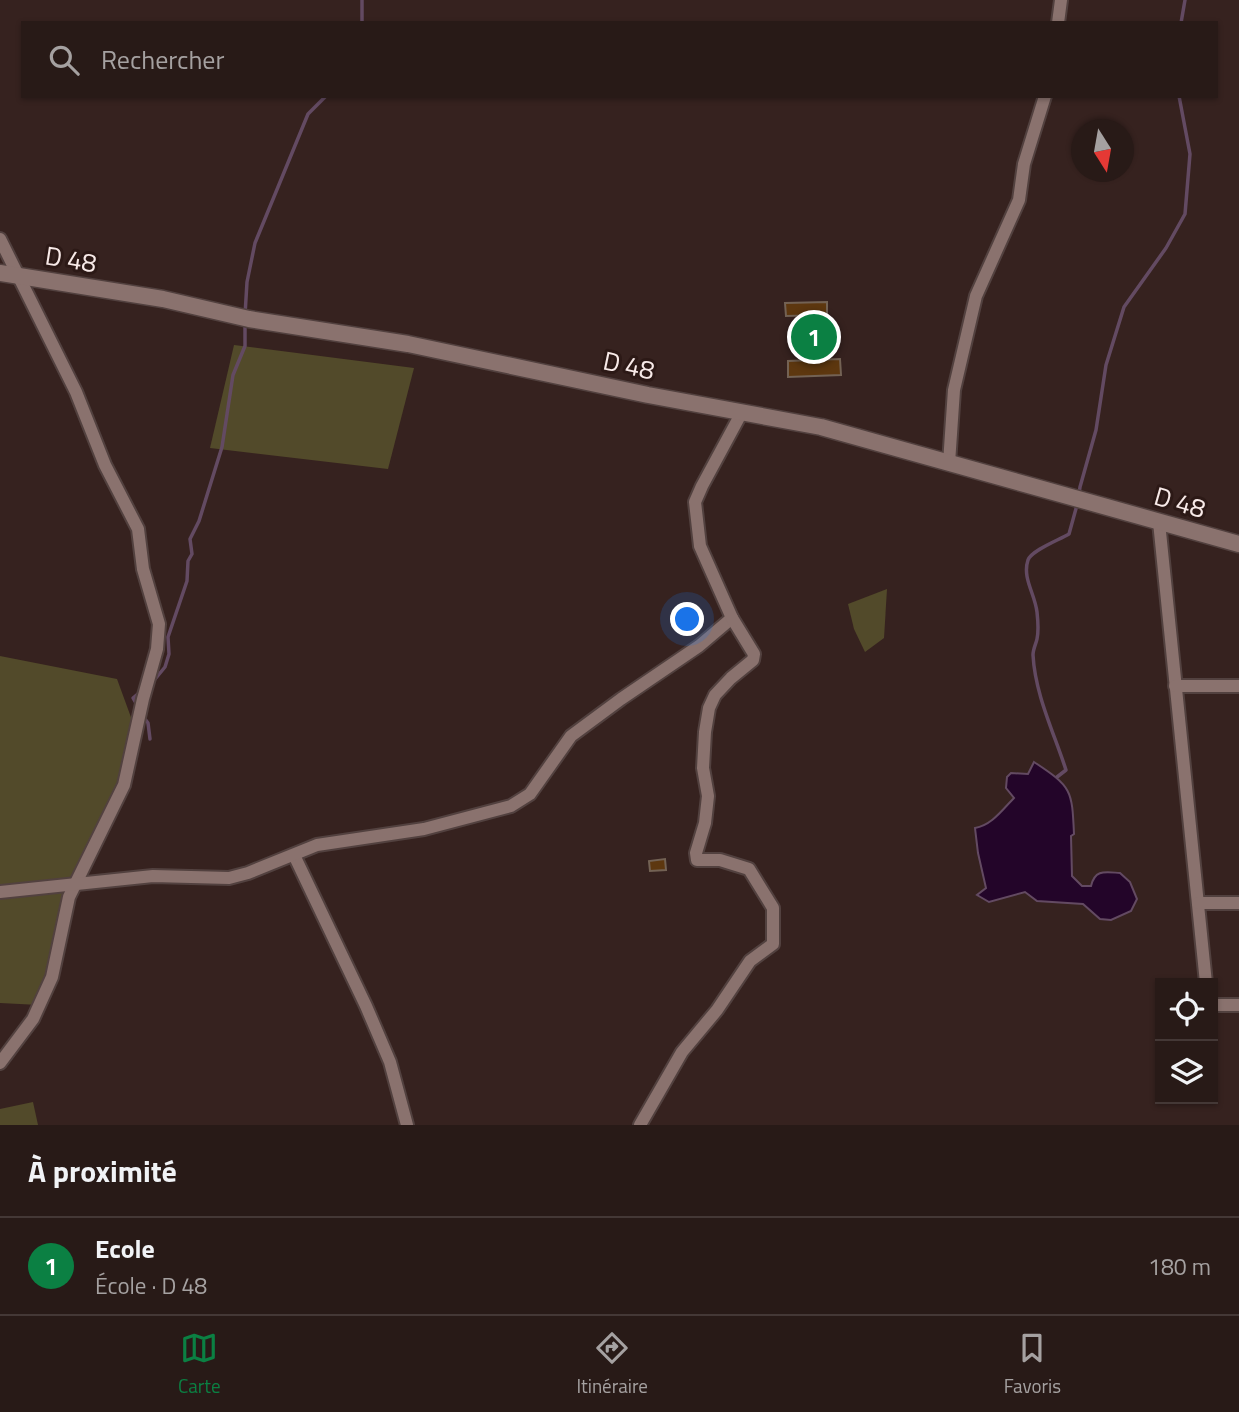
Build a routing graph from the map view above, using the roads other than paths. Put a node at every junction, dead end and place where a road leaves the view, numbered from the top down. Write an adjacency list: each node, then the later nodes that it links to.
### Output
1 (1061, 0): 2 (street)
2 (1058, 21)
3 (1044, 98): 7 (street)
4 (0, 239): 5 (street)
5 (5, 274): 6 (street, D 48); 14 (street)
6 (742, 412): 7 (street, D 48); 10 (street)
7 (949, 463): 8 (street, D 48)
8 (1158, 522): 9 (street, D 48); 11 (street)
9 (1239, 544)
10 (732, 618): 13 (street); 23 (street)
11 (1175, 686): 12 (street); 16 (street)
12 (1239, 687)
13 (294, 855): 14 (street); 22 (street)
14 (74, 886): 15 (street); 21 (street)
15 (0, 892)
16 (1198, 903): 17 (street); 18 (street)
17 (1239, 903)
18 (1206, 978)
19 (1218, 1005): 20 (street)
20 (1239, 1005)
21 (0, 1063)
22 (407, 1125)
23 (640, 1125)

